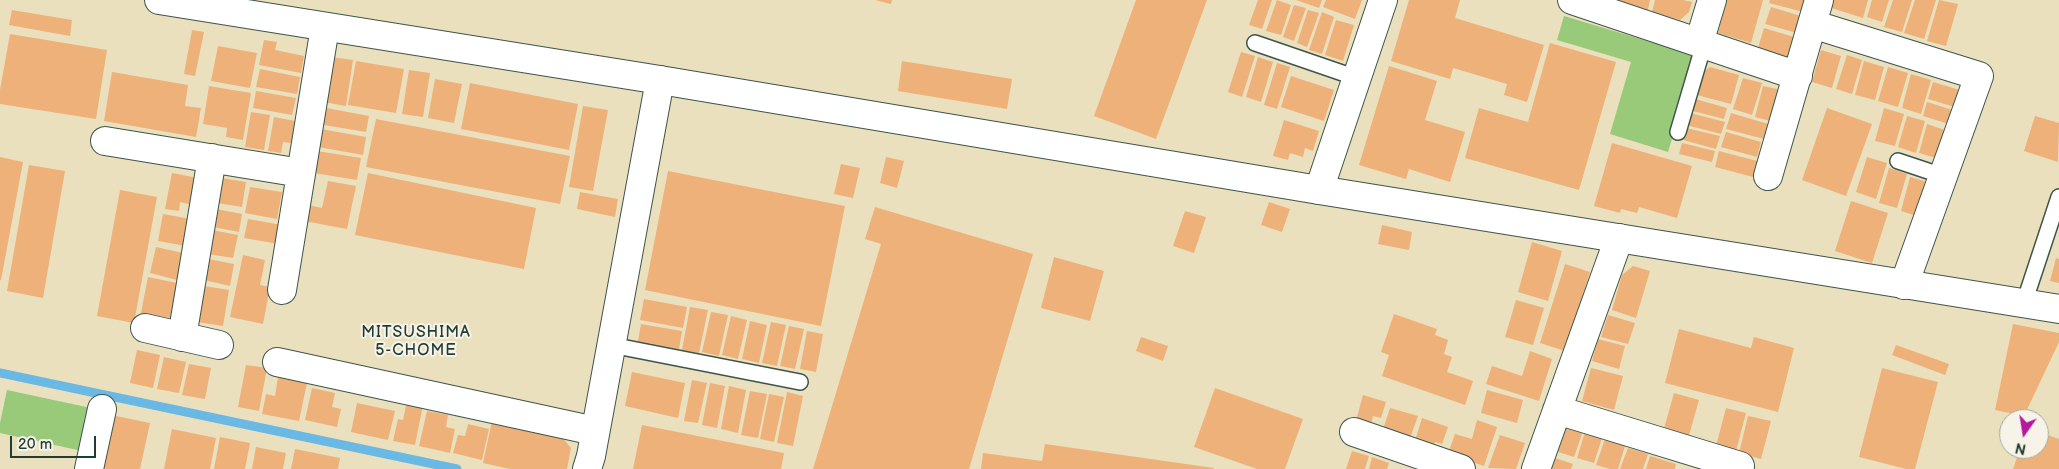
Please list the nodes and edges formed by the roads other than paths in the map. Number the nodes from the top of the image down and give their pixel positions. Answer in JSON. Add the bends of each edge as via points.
{"nodes":[{"id":1,"x":159,"y":0,"type":"edge"},
{"id":2,"x":1383,"y":0,"type":"edge"},
{"id":3,"x":1572,"y":0,"type":"edge"},
{"id":4,"x":1712,"y":0,"type":"edge"},
{"id":5,"x":1601,"y":5,"type":"edge"},
{"id":6,"x":1816,"y":12,"type":"edge"},
{"id":7,"x":324,"y":26,"type":"junction"},
{"id":8,"x":1702,"y":43,"type":"junction"},
{"id":9,"x":1254,"y":44,"type":"dead end"},
{"id":10,"x":1798,"y":76,"type":"junction"},
{"id":11,"x":1357,"y":78,"type":"junction"},
{"id":12,"x":660,"y":80,"type":"junction"},
{"id":13,"x":1678,"y":132,"type":"dead end"},
{"id":14,"x":105,"y":141,"type":"dead end"},
{"id":15,"x":212,"y":158,"type":"junction"},
{"id":16,"x":1898,"y":161,"type":"dead end"},
{"id":17,"x":301,"y":173,"type":"junction"},
{"id":18,"x":1768,"y":176,"type":"dead end"},
{"id":19,"x":1943,"y":176,"type":"junction"},
{"id":20,"x":1319,"y":190,"type":"junction"},
{"id":21,"x":2059,"y":197,"type":"edge"},
{"id":22,"x":1619,"y":238,"type":"junction"},
{"id":23,"x":1904,"y":285,"type":"junction"},
{"id":24,"x":282,"y":290,"type":"dead end"},
{"id":25,"x":2024,"y":302,"type":"junction"},
{"id":26,"x":2059,"y":309,"type":"edge"},
{"id":27,"x":145,"y":328,"type":"dead end"},
{"id":28,"x":182,"y":337,"type":"junction"},
{"id":29,"x":219,"y":345,"type":"dead end"},
{"id":30,"x":611,"y":345,"type":"junction"},
{"id":31,"x":277,"y":362,"type":"dead end"},
{"id":32,"x":800,"y":382,"type":"dead end"},
{"id":33,"x":102,"y":409,"type":"dead end"},
{"id":34,"x":1557,"y":410,"type":"junction"},
{"id":35,"x":595,"y":431,"type":"junction"},
{"id":36,"x":1354,"y":432,"type":"dead end"},
{"id":37,"x":1740,"y":466,"type":"dead end"},
{"id":38,"x":89,"y":469,"type":"edge"},
{"id":39,"x":587,"y":469,"type":"edge"},
{"id":40,"x":1461,"y":469,"type":"edge"},
{"id":41,"x":1536,"y":469,"type":"edge"}],
"edges":[{"from":1,"to":7,"type":"street"},
{"from":2,"to":11,"type":"street"},
{"from":3,"to":5,"type":"street"},
{"from":4,"to":8,"type":"street"},
{"from":5,"to":8,"type":"street"},
{"from":6,"to":10,"type":"street"},
{"from":6,"to":19,"type":"street","via":[[1979,76]]},
{"from":7,"to":12,"type":"street"},
{"from":7,"to":17,"type":"street"},
{"from":8,"to":10,"type":"street"},
{"from":8,"to":13,"type":"lane"},
{"from":9,"to":11,"type":"lane"},
{"from":10,"to":18,"type":"street"},
{"from":11,"to":20,"type":"street"},
{"from":12,"to":20,"type":"street"},
{"from":12,"to":30,"type":"street"},
{"from":14,"to":15,"type":"street"},
{"from":15,"to":17,"type":"street"},
{"from":15,"to":28,"type":"street"},
{"from":16,"to":19,"type":"lane"},
{"from":17,"to":24,"type":"street"},
{"from":19,"to":23,"type":"street"},
{"from":20,"to":22,"type":"street"},
{"from":21,"to":25,"type":"lane"},
{"from":22,"to":23,"type":"street"},
{"from":22,"to":34,"type":"street"},
{"from":23,"to":25,"type":"street"},
{"from":25,"to":26,"type":"street"},
{"from":27,"to":28,"type":"street"},
{"from":28,"to":29,"type":"street"},
{"from":30,"to":32,"type":"lane"},
{"from":30,"to":35,"type":"street"},
{"from":31,"to":35,"type":"street"},
{"from":33,"to":38,"type":"street"},
{"from":34,"to":37,"type":"street"},
{"from":34,"to":41,"type":"street"},
{"from":35,"to":39,"type":"street"},
{"from":36,"to":40,"type":"street"}]}
